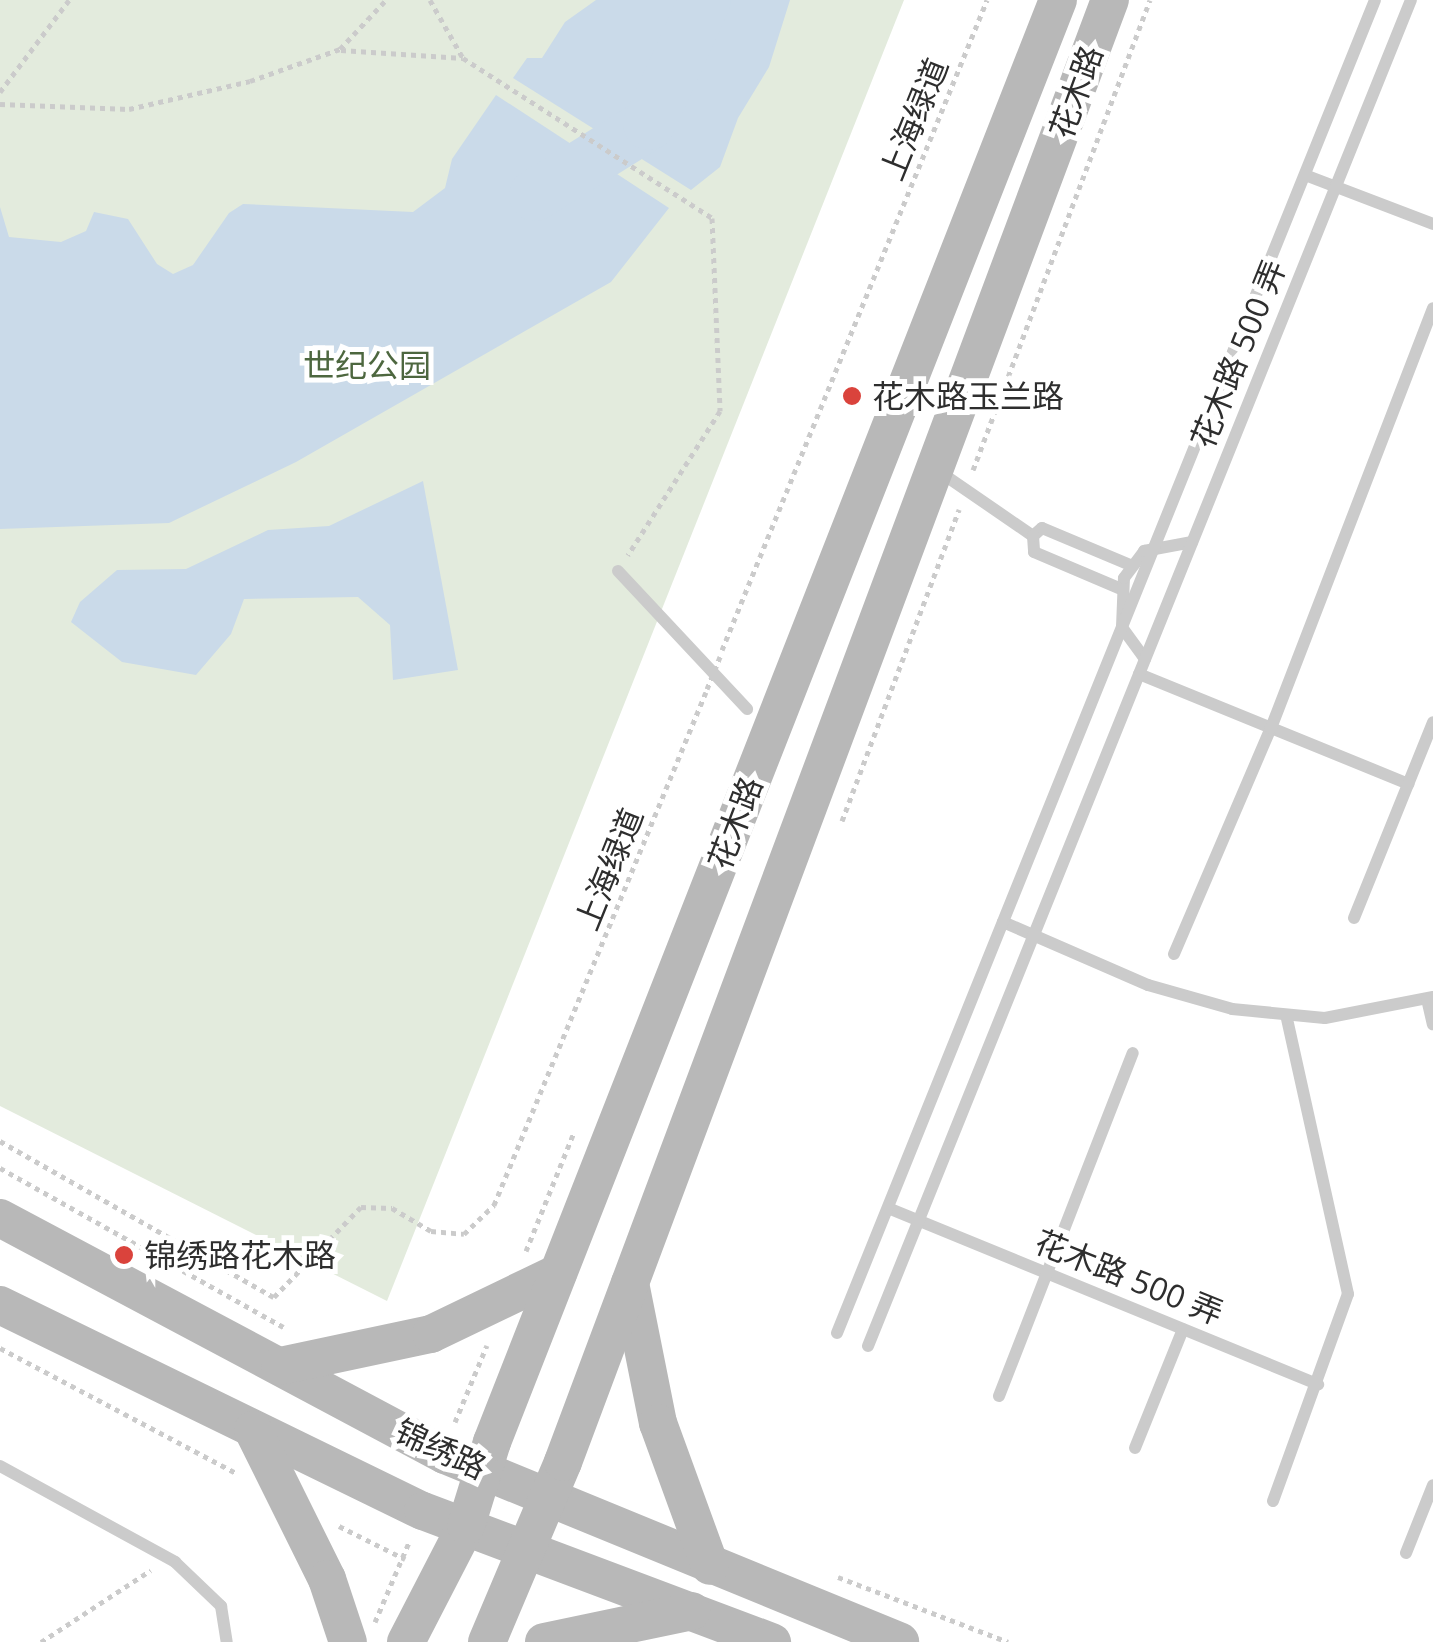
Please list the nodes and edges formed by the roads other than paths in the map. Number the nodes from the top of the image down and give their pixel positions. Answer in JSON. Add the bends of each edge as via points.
{"nodes":[{"id":1,"x":1058,"y":0,"type":"edge"},
{"id":2,"x":1110,"y":0,"type":"edge"},
{"id":3,"x":1375,"y":0,"type":"edge"},
{"id":4,"x":1411,"y":0,"type":"edge"},
{"id":5,"x":1305,"y":175,"type":"junction"},
{"id":6,"x":1336,"y":187,"type":"junction"},
{"id":7,"x":1433,"y":224,"type":"edge"},
{"id":8,"x":1433,"y":308,"type":"edge"},
{"id":9,"x":935,"y":468,"type":"junction"},
{"id":10,"x":1033,"y":536,"type":"junction"},
{"id":11,"x":1192,"y":542,"type":"junction"},
{"id":12,"x":1155,"y":546,"type":"junction"},
{"id":13,"x":1130,"y":565,"type":"junction"},
{"id":14,"x":618,"y":570,"type":"road end"},
{"id":15,"x":1121,"y":589,"type":"junction"},
{"id":16,"x":1122,"y":627,"type":"junction"},
{"id":17,"x":1145,"y":659,"type":"junction"},
{"id":18,"x":1139,"y":674,"type":"junction"},
{"id":19,"x":747,"y":709,"type":"dead end"},
{"id":20,"x":1433,"y":722,"type":"edge"},
{"id":21,"x":1271,"y":728,"type":"junction"},
{"id":22,"x":1408,"y":784,"type":"junction"},
{"id":23,"x":1354,"y":918,"type":"dead end"},
{"id":24,"x":1003,"y":922,"type":"junction"},
{"id":25,"x":1034,"y":935,"type":"junction"},
{"id":26,"x":1174,"y":954,"type":"dead end"},
{"id":27,"x":1430,"y":998,"type":"edge"},
{"id":28,"x":1287,"y":1018,"type":"junction"},
{"id":29,"x":1433,"y":1024,"type":"edge"},
{"id":30,"x":1132,"y":1054,"type":"dead end"},
{"id":31,"x":888,"y":1208,"type":"junction"},
{"id":32,"x":0,"y":1218,"type":"edge"},
{"id":33,"x":919,"y":1221,"type":"junction"},
{"id":34,"x":1044,"y":1272,"type":"junction"},
{"id":35,"x":558,"y":1273,"type":"junction"},
{"id":36,"x":630,"y":1283,"type":"junction"},
{"id":37,"x":0,"y":1306,"type":"edge"},
{"id":38,"x":1183,"y":1329,"type":"junction"},
{"id":39,"x":837,"y":1333,"type":"dead end"},
{"id":40,"x":868,"y":1346,"type":"dead end"},
{"id":41,"x":280,"y":1366,"type":"junction"},
{"id":42,"x":1318,"y":1384,"type":"junction"},
{"id":43,"x":1000,"y":1396,"type":"dead end"},
{"id":44,"x":252,"y":1430,"type":"junction"},
{"id":45,"x":1135,"y":1448,"type":"dead end"},
{"id":46,"x":0,"y":1466,"type":"edge"},
{"id":47,"x":482,"y":1470,"type":"junction"},
{"id":48,"x":1433,"y":1486,"type":"edge"},
{"id":49,"x":547,"y":1496,"type":"junction"},
{"id":50,"x":1273,"y":1501,"type":"dead end"},
{"id":51,"x":466,"y":1526,"type":"junction"},
{"id":52,"x":526,"y":1548,"type":"junction"},
{"id":53,"x":1406,"y":1553,"type":"dead end"},
{"id":54,"x":710,"y":1566,"type":"junction"},
{"id":55,"x":692,"y":1611,"type":"junction"},
{"id":56,"x":227,"y":1642,"type":"edge"},
{"id":57,"x":348,"y":1642,"type":"edge"},
{"id":58,"x":406,"y":1642,"type":"edge"},
{"id":59,"x":487,"y":1642,"type":"edge"},
{"id":60,"x":544,"y":1642,"type":"edge"},
{"id":61,"x":772,"y":1642,"type":"edge"},
{"id":62,"x":900,"y":1642,"type":"edge"}],
"edges":[{"from":1,"to":35,"type":"main road","name":"花木路"},
{"from":2,"to":9,"type":"main road","name":"花木路"},
{"from":3,"to":5,"type":"lane"},
{"from":4,"to":6,"type":"lane","name":"花木路 500 弄"},
{"from":5,"to":6,"type":"lane"},
{"from":5,"to":12,"type":"lane"},
{"from":6,"to":7,"type":"lane"},
{"from":6,"to":11,"type":"lane","name":"花木路 500 弄"},
{"from":8,"to":21,"type":"lane"},
{"from":9,"to":10,"type":"lane"},
{"from":9,"to":36,"type":"main road","name":"花木路"},
{"from":10,"to":13,"type":"lane","via":[[1042,528]]},
{"from":10,"to":15,"type":"lane","via":[[1034,552]]},
{"from":11,"to":12,"type":"lane"},
{"from":11,"to":17,"type":"lane","name":"花木路 500 弄"},
{"from":12,"to":13,"type":"lane"},
{"from":12,"to":16,"type":"lane"},
{"from":13,"to":15,"type":"lane"},
{"from":14,"to":19,"type":"lane"},
{"from":15,"to":16,"type":"lane"},
{"from":16,"to":17,"type":"lane"},
{"from":16,"to":24,"type":"lane"},
{"from":17,"to":18,"type":"lane","name":"花木路 500 弄"},
{"from":18,"to":21,"type":"lane"},
{"from":18,"to":25,"type":"lane","name":"花木路 500 弄"},
{"from":20,"to":22,"type":"lane"},
{"from":21,"to":22,"type":"lane"},
{"from":21,"to":26,"type":"lane"},
{"from":22,"to":23,"type":"lane"},
{"from":24,"to":25,"type":"lane"},
{"from":24,"to":31,"type":"lane"},
{"from":25,"to":28,"type":"lane","via":[[1148,985]]},
{"from":25,"to":33,"type":"lane","name":"花木路 500 弄"},
{"from":27,"to":28,"type":"lane","via":[[1362,1014]]},
{"from":27,"to":29,"type":"lane"},
{"from":28,"to":42,"type":"lane","via":[[1348,1271],[1344,1318]]},
{"from":30,"to":34,"type":"lane"},
{"from":31,"to":33,"type":"lane"},
{"from":31,"to":39,"type":"lane"},
{"from":32,"to":41,"type":"main road","name":"锦绣路"},
{"from":33,"to":34,"type":"lane","name":"花木路 500 弄"},
{"from":33,"to":40,"type":"lane","name":"花木路 500 弄"},
{"from":34,"to":38,"type":"lane","name":"花木路 500 弄"},
{"from":34,"to":43,"type":"lane"},
{"from":35,"to":41,"type":"main road","via":[[431,1334]]},
{"from":35,"to":47,"type":"main road","name":"花木路"},
{"from":36,"to":49,"type":"main road","name":"花木路"},
{"from":36,"to":54,"type":"main road","via":[[658,1423]]},
{"from":37,"to":44,"type":"main road","name":"锦绣路"},
{"from":38,"to":42,"type":"lane","name":"花木路 500 弄"},
{"from":38,"to":45,"type":"lane"},
{"from":41,"to":47,"type":"main road","name":"锦绣路"},
{"from":42,"to":50,"type":"lane"},
{"from":44,"to":51,"type":"main road","name":"锦绣路"},
{"from":44,"to":57,"type":"main road","via":[[327,1578]]},
{"from":46,"to":56,"type":"lane","via":[[168,1559],[220,1606]]},
{"from":47,"to":49,"type":"main road","name":"锦绣路"},
{"from":47,"to":51,"type":"main road","name":"花木路"},
{"from":48,"to":53,"type":"lane"},
{"from":49,"to":52,"type":"main road","name":"花木路"},
{"from":49,"to":54,"type":"main road","name":"锦绣路"},
{"from":51,"to":52,"type":"main road","name":"锦绣路"},
{"from":51,"to":58,"type":"main road","name":"花木路"},
{"from":52,"to":55,"type":"main road","name":"锦绣路"},
{"from":52,"to":59,"type":"main road","name":"花木路"},
{"from":54,"to":62,"type":"main road","name":"锦绣路"},
{"from":55,"to":60,"type":"main road"},
{"from":55,"to":61,"type":"main road","name":"锦绣路"}]}
